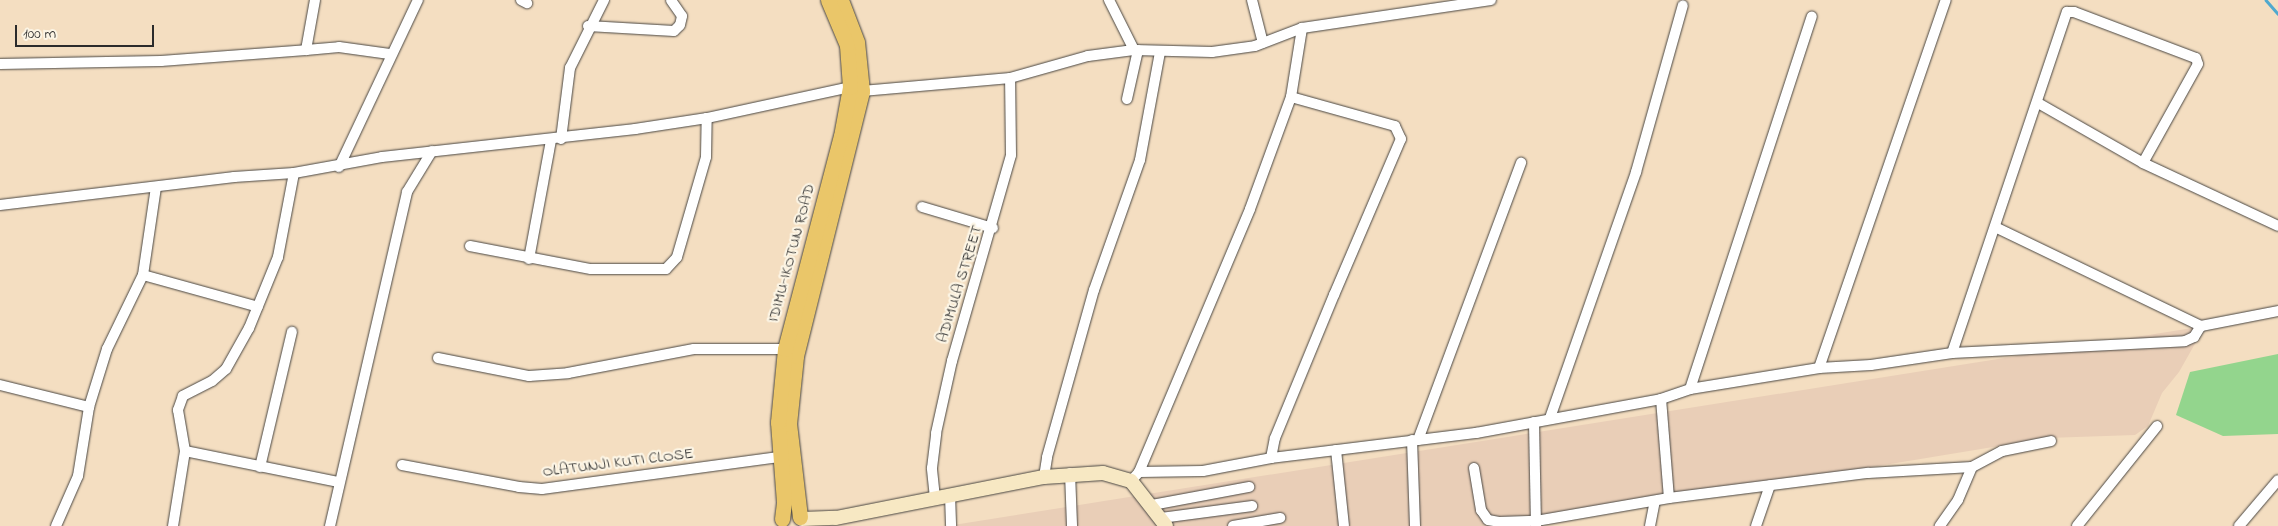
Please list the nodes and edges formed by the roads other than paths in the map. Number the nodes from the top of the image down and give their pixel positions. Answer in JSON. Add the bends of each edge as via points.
{"nodes":[{"id":1,"x":315,"y":0,"type":"edge"},
{"id":2,"x":418,"y":0,"type":"edge"},
{"id":3,"x":604,"y":0,"type":"edge"},
{"id":4,"x":671,"y":0,"type":"edge"},
{"id":5,"x":828,"y":0,"type":"edge"},
{"id":6,"x":841,"y":0,"type":"edge"},
{"id":7,"x":1109,"y":0,"type":"edge"},
{"id":8,"x":1252,"y":0,"type":"edge"},
{"id":9,"x":1491,"y":0,"type":"edge"},
{"id":10,"x":1946,"y":0,"type":"edge"},
{"id":11,"x":1683,"y":5,"type":"dead end"},
{"id":12,"x":1812,"y":16,"type":"dead end"},
{"id":13,"x":588,"y":26,"type":"junction"},
{"id":14,"x":1302,"y":28,"type":"junction"},
{"id":15,"x":1263,"y":42,"type":"junction"},
{"id":16,"x":306,"y":50,"type":"junction"},
{"id":17,"x":1136,"y":50,"type":"junction"},
{"id":18,"x":1160,"y":52,"type":"junction"},
{"id":19,"x":390,"y":54,"type":"junction"},
{"id":20,"x":0,"y":64,"type":"edge"},
{"id":21,"x":1010,"y":78,"type":"junction"},
{"id":22,"x":856,"y":89,"type":"junction"},
{"id":23,"x":1291,"y":97,"type":"junction"},
{"id":24,"x":1127,"y":99,"type":"dead end"},
{"id":25,"x":2038,"y":103,"type":"junction"},
{"id":26,"x":706,"y":118,"type":"junction"},
{"id":27,"x":556,"y":140,"type":"junction"},
{"id":28,"x":432,"y":151,"type":"junction"},
{"id":29,"x":2143,"y":163,"type":"junction"},
{"id":30,"x":1521,"y":164,"type":"dead end"},
{"id":31,"x":339,"y":167,"type":"junction"},
{"id":32,"x":294,"y":173,"type":"junction"},
{"id":33,"x":156,"y":187,"type":"junction"},
{"id":34,"x":0,"y":205,"type":"edge"},
{"id":35,"x":922,"y":207,"type":"dead end"},
{"id":36,"x":2278,"y":226,"type":"edge"},
{"id":37,"x":1995,"y":227,"type":"junction"},
{"id":38,"x":993,"y":228,"type":"junction"},
{"id":39,"x":470,"y":246,"type":"dead end"},
{"id":40,"x":528,"y":259,"type":"junction"},
{"id":41,"x":143,"y":275,"type":"junction"},
{"id":42,"x":258,"y":307,"type":"junction"},
{"id":43,"x":2278,"y":311,"type":"edge"},
{"id":44,"x":2201,"y":326,"type":"junction"},
{"id":45,"x":292,"y":332,"type":"dead end"},
{"id":46,"x":785,"y":349,"type":"junction"},
{"id":47,"x":1952,"y":353,"type":"junction"},
{"id":48,"x":438,"y":358,"type":"dead end"},
{"id":49,"x":1819,"y":368,"type":"junction"},
{"id":50,"x":0,"y":385,"type":"edge"},
{"id":51,"x":1690,"y":389,"type":"junction"},
{"id":52,"x":1662,"y":399,"type":"junction"},
{"id":53,"x":89,"y":407,"type":"junction"},
{"id":54,"x":1550,"y":418,"type":"junction"},
{"id":55,"x":1534,"y":422,"type":"junction"},
{"id":56,"x":2157,"y":426,"type":"dead end"},
{"id":57,"x":1415,"y":440,"type":"junction"},
{"id":58,"x":2051,"y":441,"type":"dead end"},
{"id":59,"x":1336,"y":450,"type":"junction"},
{"id":60,"x":185,"y":451,"type":"junction"},
{"id":61,"x":779,"y":457,"type":"junction"},
{"id":62,"x":1271,"y":458,"type":"junction"},
{"id":63,"x":402,"y":465,"type":"dead end"},
{"id":64,"x":260,"y":467,"type":"junction"},
{"id":65,"x":1972,"y":467,"type":"junction"},
{"id":66,"x":1474,"y":468,"type":"dead end"},
{"id":67,"x":1070,"y":473,"type":"junction"},
{"id":68,"x":1044,"y":477,"type":"junction"},
{"id":69,"x":1135,"y":477,"type":"junction"},
{"id":70,"x":2278,"y":480,"type":"edge"},
{"id":71,"x":340,"y":482,"type":"junction"},
{"id":72,"x":1770,"y":485,"type":"junction"},
{"id":73,"x":1249,"y":487,"type":"dead end"},
{"id":74,"x":950,"y":495,"type":"junction"},
{"id":75,"x":935,"y":498,"type":"junction"},
{"id":76,"x":1668,"y":498,"type":"junction"},
{"id":77,"x":1655,"y":501,"type":"junction"},
{"id":78,"x":1152,"y":505,"type":"junction"},
{"id":79,"x":1252,"y":506,"type":"dead end"},
{"id":80,"x":836,"y":518,"type":"junction"},
{"id":81,"x":1280,"y":518,"type":"dead end"},
{"id":82,"x":802,"y":521,"type":"edge"},
{"id":83,"x":780,"y":522,"type":"edge"},
{"id":84,"x":1164,"y":522,"type":"edge"},
{"id":85,"x":1536,"y":523,"type":"edge"},
{"id":86,"x":56,"y":526,"type":"edge"},
{"id":87,"x":173,"y":526,"type":"edge"},
{"id":88,"x":330,"y":526,"type":"edge"},
{"id":89,"x":821,"y":526,"type":"edge"},
{"id":90,"x":951,"y":526,"type":"edge"},
{"id":91,"x":1072,"y":526,"type":"edge"},
{"id":92,"x":1233,"y":526,"type":"edge"},
{"id":93,"x":1344,"y":526,"type":"edge"},
{"id":94,"x":1416,"y":526,"type":"edge"},
{"id":95,"x":1650,"y":526,"type":"edge"},
{"id":96,"x":1756,"y":526,"type":"edge"},
{"id":97,"x":1940,"y":526,"type":"edge"},
{"id":98,"x":2077,"y":526,"type":"edge"},
{"id":99,"x":2239,"y":526,"type":"edge"}],
"edges":[{"from":1,"to":16,"type":"street"},
{"from":2,"to":19,"type":"street"},
{"from":3,"to":13,"type":"street"},
{"from":4,"to":13,"type":"street","via":[[682,16],[680,26],[674,31]]},
{"from":5,"to":22,"type":"main road","name":"IDIMU-IKOTUN ROAD","via":[[846,45]]},
{"from":6,"to":22,"type":"main road","name":"IDIMU-IKOTUN ROAD","via":[[857,42]]},
{"from":7,"to":17,"type":"street"},
{"from":8,"to":15,"type":"street"},
{"from":9,"to":14,"type":"street"},
{"from":10,"to":49,"type":"street"},
{"from":11,"to":54,"type":"street","via":[[1636,172]]},
{"from":12,"to":51,"type":"street"},
{"from":13,"to":27,"type":"street","via":[[570,68]]},
{"from":14,"to":15,"type":"street"},
{"from":14,"to":23,"type":"street"},
{"from":15,"to":18,"type":"street","via":[[1212,52]]},
{"from":16,"to":19,"type":"street","via":[[339,48]]},
{"from":16,"to":20,"type":"street","via":[[161,61]]},
{"from":17,"to":18,"type":"street"},
{"from":17,"to":21,"type":"street","via":[[1088,56]]},
{"from":17,"to":24,"type":"street"},
{"from":18,"to":68,"type":"street","via":[[1140,160],[1094,290]]},
{"from":19,"to":31,"type":"street"},
{"from":21,"to":22,"type":"street"},
{"from":21,"to":38,"type":"street","name":"ADIMULA STREET","via":[[1011,155]]},
{"from":22,"to":26,"type":"street"},
{"from":22,"to":46,"type":"main road","name":"IDIMU-IKOTUN ROAD"},
{"from":22,"to":82,"type":"main road","name":"IDIMU-IKOTUN ROAD","via":[[796,356],[789,424]]},
{"from":23,"to":62,"type":"street","via":[[1395,126],[1401,139],[1326,312]]},
{"from":23,"to":69,"type":"street","via":[[1250,209]]},
{"from":25,"to":29,"type":"street"},
{"from":25,"to":29,"type":"street","via":[[2067,12],[2196,58],[2198,64]]},
{"from":25,"to":37,"type":"street"},
{"from":26,"to":27,"type":"street"},
{"from":26,"to":40,"type":"street","via":[[706,157],[672,264],[666,269],[591,269]]},
{"from":27,"to":28,"type":"street"},
{"from":27,"to":40,"type":"street"},
{"from":28,"to":31,"type":"street"},
{"from":28,"to":71,"type":"street","via":[[407,192]]},
{"from":29,"to":36,"type":"street"},
{"from":30,"to":57,"type":"street"},
{"from":31,"to":32,"type":"street"},
{"from":32,"to":33,"type":"street"},
{"from":32,"to":42,"type":"street","via":[[282,243]]},
{"from":33,"to":34,"type":"street"},
{"from":33,"to":41,"type":"street"},
{"from":35,"to":38,"type":"street"},
{"from":37,"to":44,"type":"street"},
{"from":37,"to":47,"type":"street"},
{"from":38,"to":75,"type":"street","name":"ADIMULA STREET","via":[[952,362],[936,433],[932,468]]},
{"from":39,"to":40,"type":"street"},
{"from":41,"to":42,"type":"street"},
{"from":41,"to":53,"type":"street","via":[[115,328]]},
{"from":42,"to":60,"type":"street","via":[[226,369],[212,381],[182,396],[179,402]]},
{"from":43,"to":44,"type":"street"},
{"from":44,"to":47,"type":"street","via":[[2194,337],[2185,341]]},
{"from":45,"to":64,"type":"street"},
{"from":46,"to":48,"type":"street","via":[[694,349],[568,373],[529,376]]},
{"from":46,"to":61,"type":"main road","name":"IDIMU-IKOTUN ROAD"},
{"from":47,"to":49,"type":"street","via":[[1870,365]]},
{"from":49,"to":51,"type":"street"},
{"from":50,"to":53,"type":"street"},
{"from":51,"to":52,"type":"street"},
{"from":52,"to":54,"type":"street"},
{"from":52,"to":76,"type":"street"},
{"from":53,"to":86,"type":"street","via":[[78,476]]},
{"from":54,"to":55,"type":"street"},
{"from":55,"to":57,"type":"street"},
{"from":55,"to":85,"type":"street"},
{"from":56,"to":98,"type":"street"},
{"from":57,"to":59,"type":"street"},
{"from":57,"to":94,"type":"street"},
{"from":58,"to":65,"type":"street","via":[[2002,451]]},
{"from":59,"to":62,"type":"street"},
{"from":59,"to":93,"type":"street"},
{"from":60,"to":64,"type":"street"},
{"from":60,"to":87,"type":"street"},
{"from":61,"to":63,"type":"street","name":"OLATUNJI KUTI CLOSE","via":[[542,488],[519,488]]},
{"from":61,"to":83,"type":"main road","name":"IDIMU-IKOTUN ROAD","via":[[784,502]]},
{"from":62,"to":69,"type":"street","via":[[1203,471]]},
{"from":64,"to":71,"type":"street"},
{"from":65,"to":72,"type":"street","via":[[1868,473]]},
{"from":65,"to":97,"type":"street","via":[[1958,500]]},
{"from":66,"to":85,"type":"street","via":[[1481,510],[1488,520]]},
{"from":67,"to":68,"type":"street"},
{"from":67,"to":69,"type":"street"},
{"from":67,"to":91,"type":"street"},
{"from":68,"to":74,"type":"street"},
{"from":69,"to":78,"type":"street"},
{"from":70,"to":99,"type":"street"},
{"from":71,"to":88,"type":"street"},
{"from":72,"to":76,"type":"street"},
{"from":72,"to":96,"type":"street"},
{"from":73,"to":78,"type":"street"},
{"from":74,"to":75,"type":"street"},
{"from":74,"to":90,"type":"street"},
{"from":75,"to":80,"type":"street"},
{"from":76,"to":77,"type":"street"},
{"from":77,"to":85,"type":"street"},
{"from":77,"to":95,"type":"street"},
{"from":78,"to":84,"type":"street"},
{"from":79,"to":84,"type":"street"},
{"from":80,"to":82,"type":"street"},
{"from":80,"to":89,"type":"street"},
{"from":81,"to":92,"type":"street"},
{"from":82,"to":83,"type":"main road","via":[[792,514]]}]}
